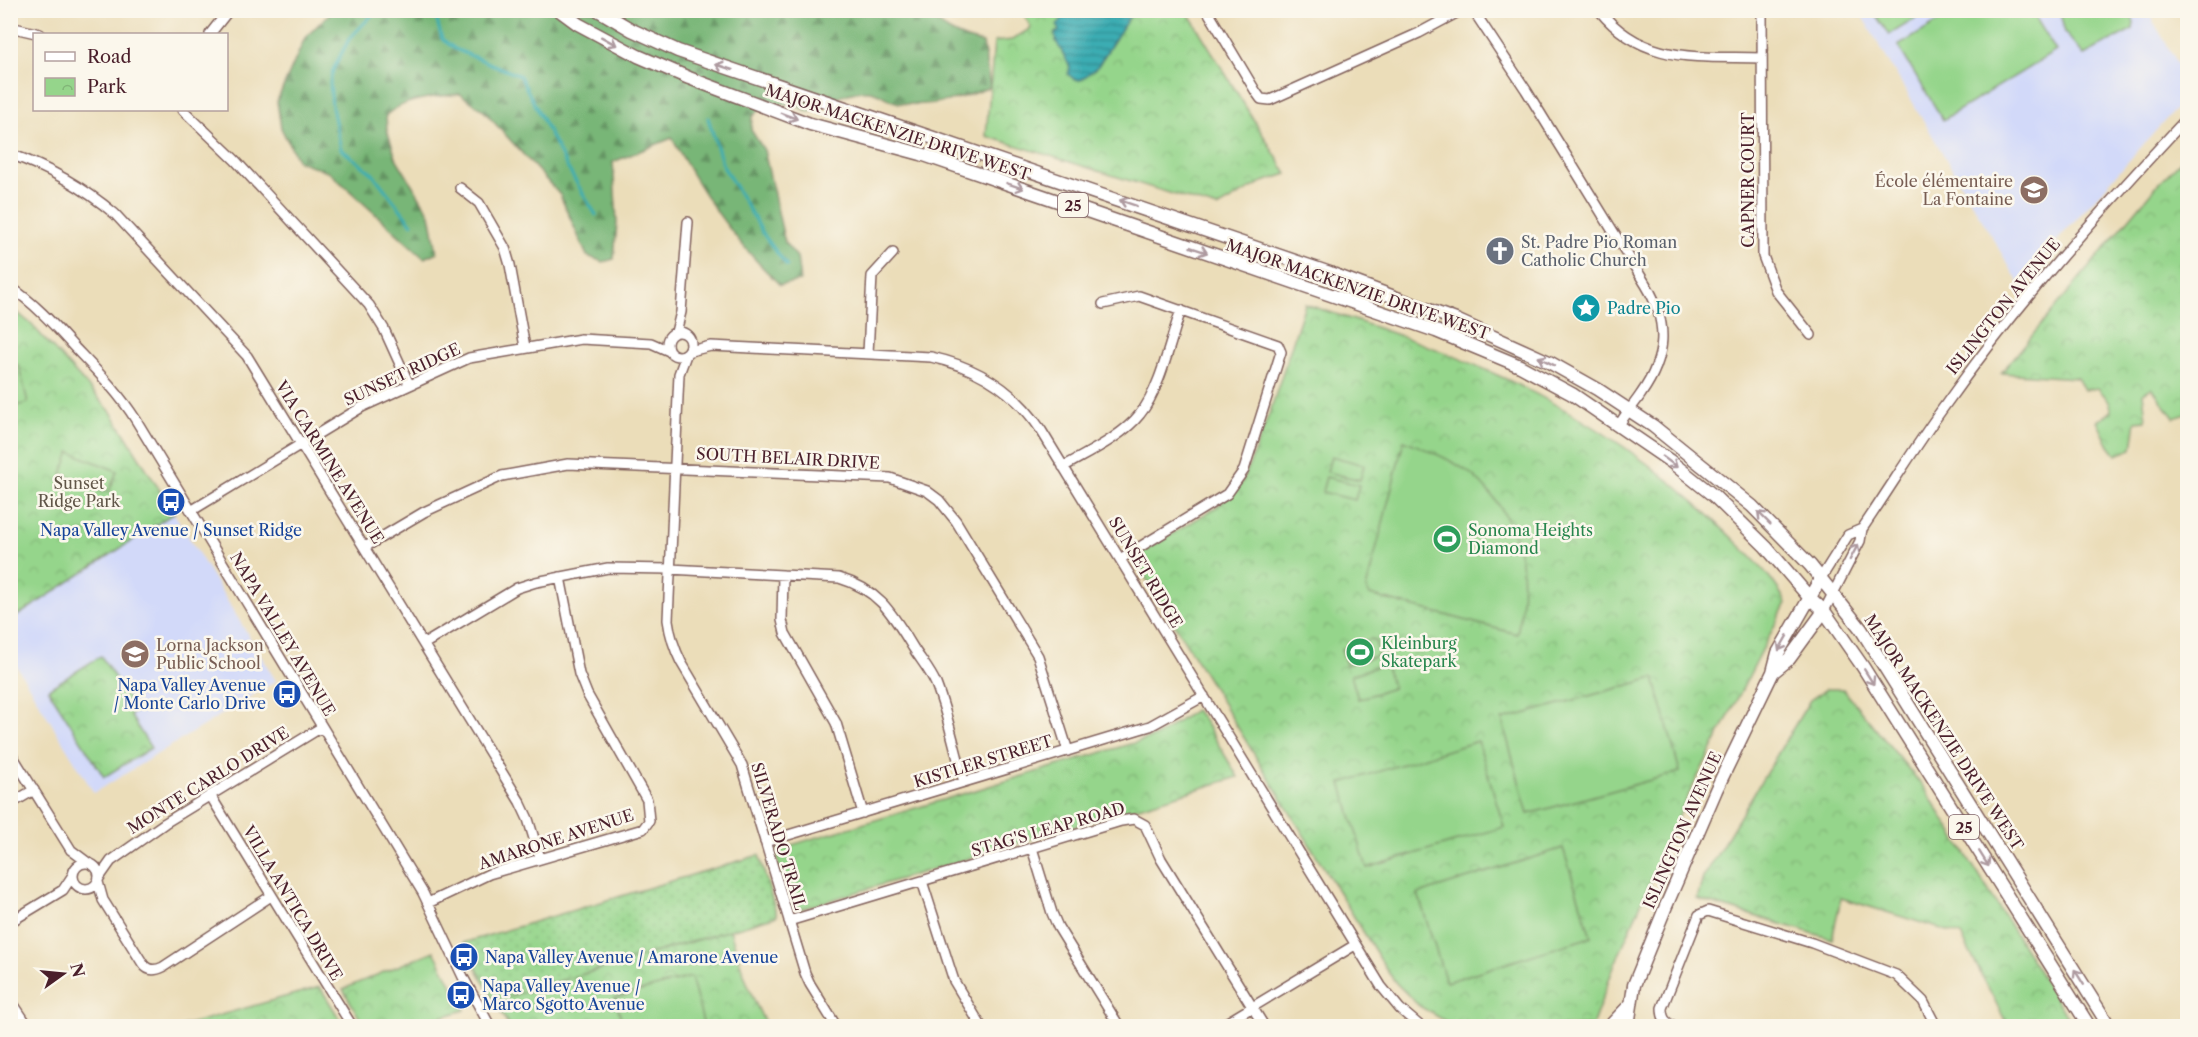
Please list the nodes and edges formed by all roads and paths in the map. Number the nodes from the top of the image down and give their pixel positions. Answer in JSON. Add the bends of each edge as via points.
{"nodes":[{"id":1,"x":229,"y":10,"type":"edge"},
{"id":2,"x":559,"y":10,"type":"edge"},
{"id":3,"x":598,"y":10,"type":"edge"},
{"id":4,"x":1207,"y":10,"type":"edge"},
{"id":5,"x":1462,"y":10,"type":"edge"},
{"id":6,"x":1473,"y":10,"type":"edge"},
{"id":7,"x":1599,"y":10,"type":"edge"},
{"id":8,"x":1762,"y":10,"type":"edge"},
{"id":9,"x":10,"y":27,"type":"edge"},
{"id":10,"x":36,"y":33,"type":"edge"},
{"id":11,"x":211,"y":33,"type":"edge"},
{"id":12,"x":1762,"y":58,"type":"junction"},
{"id":13,"x":184,"y":111,"type":"edge"},
{"id":14,"x":2187,"y":117,"type":"edge"},
{"id":15,"x":10,"y":154,"type":"edge"},
{"id":16,"x":460,"y":188,"type":"dead end"},
{"id":17,"x":688,"y":222,"type":"dead end"},
{"id":18,"x":893,"y":253,"type":"dead end"},
{"id":19,"x":10,"y":287,"type":"edge"},
{"id":20,"x":1103,"y":304,"type":"dead end"},
{"id":21,"x":1181,"y":310,"type":"junction"},
{"id":22,"x":681,"y":335,"type":"junction"},
{"id":23,"x":1811,"y":335,"type":"dead end"},
{"id":24,"x":651,"y":343,"type":"junction"},
{"id":25,"x":711,"y":346,"type":"junction"},
{"id":26,"x":525,"y":347,"type":"junction"},
{"id":27,"x":670,"y":352,"type":"junction"},
{"id":28,"x":688,"y":353,"type":"junction"},
{"id":29,"x":868,"y":353,"type":"junction"},
{"id":30,"x":679,"y":374,"type":"junction"},
{"id":31,"x":409,"y":384,"type":"junction"},
{"id":32,"x":1629,"y":410,"type":"junction"},
{"id":33,"x":1619,"y":425,"type":"junction"},
{"id":34,"x":301,"y":444,"type":"junction"},
{"id":35,"x":675,"y":467,"type":"junction"},
{"id":36,"x":1063,"y":467,"type":"junction"},
{"id":37,"x":190,"y":511,"type":"junction"},
{"id":38,"x":1862,"y":530,"type":"junction"},
{"id":39,"x":365,"y":547,"type":"junction"},
{"id":40,"x":1120,"y":559,"type":"junction"},
{"id":41,"x":670,"y":569,"type":"junction"},
{"id":42,"x":783,"y":575,"type":"junction"},
{"id":43,"x":560,"y":577,"type":"junction"},
{"id":44,"x":1821,"y":578,"type":"junction"},
{"id":45,"x":1832,"y":592,"type":"junction"},
{"id":46,"x":1809,"y":597,"type":"junction"},
{"id":47,"x":1824,"y":611,"type":"junction"},
{"id":48,"x":424,"y":644,"type":"junction"},
{"id":49,"x":1773,"y":672,"type":"junction"},
{"id":50,"x":1204,"y":696,"type":"junction"},
{"id":51,"x":322,"y":727,"type":"junction"},
{"id":52,"x":1068,"y":751,"type":"junction"},
{"id":53,"x":10,"y":752,"type":"edge"},
{"id":54,"x":964,"y":782,"type":"junction"},
{"id":55,"x":34,"y":790,"type":"junction"},
{"id":56,"x":210,"y":795,"type":"junction"},
{"id":57,"x":10,"y":804,"type":"edge"},
{"id":58,"x":863,"y":813,"type":"junction"},
{"id":59,"x":765,"y":842,"type":"junction"},
{"id":60,"x":1032,"y":848,"type":"junction"},
{"id":61,"x":71,"y":850,"type":"junction"},
{"id":62,"x":540,"y":858,"type":"junction"},
{"id":63,"x":111,"y":861,"type":"junction"},
{"id":64,"x":89,"y":863,"type":"junction"},
{"id":65,"x":73,"y":874,"type":"junction"},
{"id":66,"x":98,"y":880,"type":"junction"},
{"id":67,"x":922,"y":881,"type":"junction"},
{"id":68,"x":83,"y":888,"type":"junction"},
{"id":69,"x":63,"y":890,"type":"junction"},
{"id":70,"x":271,"y":896,"type":"junction"},
{"id":71,"x":103,"y":900,"type":"junction"},
{"id":72,"x":428,"y":903,"type":"junction"},
{"id":73,"x":789,"y":921,"type":"junction"},
{"id":74,"x":10,"y":922,"type":"edge"},
{"id":75,"x":1355,"y":945,"type":"junction"},
{"id":76,"x":10,"y":999,"type":"edge"},
{"id":77,"x":1630,"y":1005,"type":"junction"},
{"id":78,"x":1252,"y":1007,"type":"junction"},
{"id":79,"x":28,"y":1026,"type":"edge"},
{"id":80,"x":352,"y":1026,"type":"edge"},
{"id":81,"x":490,"y":1026,"type":"edge"},
{"id":82,"x":836,"y":1026,"type":"edge"},
{"id":83,"x":981,"y":1026,"type":"edge"},
{"id":84,"x":1119,"y":1026,"type":"edge"},
{"id":85,"x":1221,"y":1026,"type":"edge"},
{"id":86,"x":1264,"y":1026,"type":"edge"},
{"id":87,"x":1420,"y":1026,"type":"edge"},
{"id":88,"x":1610,"y":1026,"type":"edge"},
{"id":89,"x":1628,"y":1026,"type":"edge"},
{"id":90,"x":1675,"y":1026,"type":"edge"},
{"id":91,"x":1936,"y":1026,"type":"edge"},
{"id":92,"x":2089,"y":1026,"type":"edge"},
{"id":93,"x":2109,"y":1026,"type":"edge"}],
"edges":[{"from":1,"to":11,"type":"street"},
{"from":2,"to":33,"type":"main road","name":"MAJOR MACKENZIE DRIVE WEST","number":"25","one_way":true,"via":[[638,57],[810,124],[921,154],[1457,339],[1550,382]]},
{"from":32,"to":3,"type":"main road","name":"MAJOR MACKENZIE DRIVE WEST","number":"25","one_way":true,"via":[[1549,362],[1456,320],[1330,273],[678,51]]},
{"from":4,"to":5,"type":"street","via":[[1256,92],[1261,99],[1270,100]]},
{"from":6,"to":32,"type":"street","via":[[1659,310],[1662,334],[1657,364]]},
{"from":7,"to":12,"type":"street","via":[[1629,38],[1659,52]]},
{"from":8,"to":12,"type":"street","name":"CAPNER COURT"},
{"from":9,"to":10,"type":"street"},
{"from":12,"to":23,"type":"street","name":"CAPNER COURT","via":[[1763,256],[1776,291]]},
{"from":13,"to":31,"type":"street","via":[[235,160],[369,305]]},
{"from":14,"to":38,"type":"street","name":"ISLINGTON AVENUE","via":[[2109,202],[2005,326],[1946,404]]},
{"from":15,"to":34,"type":"street","name":"VIA CARMINE AVENUE","via":[[78,185],[116,214],[247,356]]},
{"from":16,"to":26,"type":"street","via":[[479,203],[505,248]]},
{"from":17,"to":22,"type":"street"},
{"from":18,"to":29,"type":"street","via":[[872,276]]},
{"from":19,"to":37,"type":"street","name":"NAPA VALLEY AVENUE","via":[[42,312],[120,397]]},
{"from":20,"to":21,"type":"street","via":[[1139,296]]},
{"from":21,"to":36,"type":"street","via":[[1153,393],[1140,414],[1124,429]]},
{"from":21,"to":40,"type":"street","via":[[1278,345],[1281,352],[1244,470],[1227,494]]},
{"from":22,"to":24,"type":"street","name":"SUNSET RIDGE"},
{"from":22,"to":25,"type":"street","name":"SUNSET RIDGE"},
{"from":22,"to":27,"type":"street","via":[[667,342]]},
{"from":22,"to":28,"type":"street","via":[[692,342]]},
{"from":24,"to":26,"type":"street","name":"SUNSET RIDGE","via":[[581,339]]},
{"from":24,"to":27,"type":"street","name":"SUNSET RIDGE"},
{"from":25,"to":28,"type":"street","name":"SUNSET RIDGE"},
{"from":25,"to":29,"type":"street","name":"SUNSET RIDGE"},
{"from":26,"to":31,"type":"street","name":"SUNSET RIDGE","via":[[469,358]]},
{"from":27,"to":28,"type":"street","via":[[676,356]]},
{"from":27,"to":30,"type":"street","name":"SILVERADO TRAIL"},
{"from":28,"to":30,"type":"street","name":"SILVERADO TRAIL"},
{"from":29,"to":36,"type":"street","name":"SUNSET RIDGE","via":[[931,357],[982,375],[1024,407]]},
{"from":30,"to":35,"type":"street","name":"SILVERADO TRAIL"},
{"from":31,"to":34,"type":"street","name":"SUNSET RIDGE"},
{"from":32,"to":33,"type":"street"},
{"from":44,"to":32,"type":"main road","name":"MAJOR MACKENZIE DRIVE WEST","number":"25","one_way":true,"via":[[1752,506]]},
{"from":33,"to":46,"type":"main road","name":"MAJOR MACKENZIE DRIVE WEST","number":"25","one_way":true,"via":[[1714,496]]},
{"from":34,"to":37,"type":"street","name":"SUNSET RIDGE"},
{"from":34,"to":39,"type":"street","name":"VIA CARMINE AVENUE"},
{"from":35,"to":39,"type":"street","name":"SOUTH BELAIR DRIVE","via":[[568,464],[502,476],[424,512]]},
{"from":35,"to":41,"type":"street","name":"SILVERADO TRAIL"},
{"from":35,"to":52,"type":"street","name":"SOUTH BELAIR DRIVE","via":[[890,478],[927,491],[956,521],[1034,648]]},
{"from":36,"to":40,"type":"street","name":"SUNSET RIDGE"},
{"from":37,"to":51,"type":"street","name":"NAPA VALLEY AVENUE"},
{"from":38,"to":44,"type":"street","name":"ISLINGTON AVENUE","via":[[1848,535]]},
{"from":45,"to":38,"type":"street","name":"ISLINGTON AVENUE","one_way":true},
{"from":39,"to":48,"type":"street","name":"VIA CARMINE AVENUE"},
{"from":40,"to":50,"type":"street","name":"SUNSET RIDGE"},
{"from":41,"to":42,"type":"street"},
{"from":41,"to":43,"type":"street","via":[[608,568]]},
{"from":41,"to":59,"type":"street","name":"SILVERADO TRAIL","via":[[668,620],[674,647],[742,765]]},
{"from":42,"to":54,"type":"street","via":[[849,581],[870,592],[890,611],[936,684]]},
{"from":42,"to":58,"type":"street","via":[[785,633],[836,723]]},
{"from":43,"to":48,"type":"street","via":[[507,593]]},
{"from":43,"to":62,"type":"street","name":"AMARONE AVENUE","via":[[579,674],[647,800],[649,821],[643,829]]},
{"from":44,"to":45,"type":"main road","name":"MAJOR MACKENZIE DRIVE WEST","number":"25"},
{"from":44,"to":46,"type":"main road","name":"ISLINGTON AVENUE"},
{"from":45,"to":47,"type":"street","name":"ISLINGTON AVENUE"},
{"from":93,"to":45,"type":"main road","name":"MAJOR MACKENZIE DRIVE WEST","number":"25","one_way":true,"via":[[1879,656]]},
{"from":46,"to":47,"type":"main road","name":"MAJOR MACKENZIE DRIVE WEST","number":"25"},
{"from":46,"to":49,"type":"main road","name":"ISLINGTON AVENUE","one_way":true,"via":[[1778,653]]},
{"from":47,"to":49,"type":"main road","name":"ISLINGTON AVENUE","via":[[1788,659]]},
{"from":47,"to":92,"type":"main road","name":"MAJOR MACKENZIE DRIVE WEST","number":"25","one_way":true},
{"from":48,"to":62,"type":"street","name":"VIA CARMINE AVENUE","via":[[525,811]]},
{"from":49,"to":77,"type":"main road","name":"ISLINGTON AVENUE","via":[[1666,906],[1634,985]]},
{"from":50,"to":52,"type":"street","name":"KISTLER STREET","via":[[1157,724]]},
{"from":50,"to":75,"type":"street","name":"SUNSET RIDGE"},
{"from":51,"to":56,"type":"street","name":"MONTE CARLO DRIVE"},
{"from":51,"to":72,"type":"street","name":"NAPA VALLEY AVENUE"},
{"from":52,"to":54,"type":"street","name":"KISTLER STREET"},
{"from":53,"to":55,"type":"street"},
{"from":54,"to":58,"type":"street","name":"KISTLER STREET"},
{"from":55,"to":57,"type":"street"},
{"from":55,"to":61,"type":"street"},
{"from":56,"to":63,"type":"street","name":"MONTE CARLO DRIVE"},
{"from":56,"to":70,"type":"street","name":"VILLA ANTICA DRIVE"},
{"from":58,"to":59,"type":"street","name":"KISTLER STREET"},
{"from":59,"to":73,"type":"street","name":"SILVERADO TRAIL"},
{"from":60,"to":67,"type":"street","name":"STAG'S LEAP ROAD"},
{"from":60,"to":78,"type":"street","name":"STAG'S LEAP ROAD","via":[[1121,821],[1140,821]]},
{"from":60,"to":84,"type":"street","via":[[1052,913]]},
{"from":61,"to":64,"type":"street"},
{"from":61,"to":65,"type":"street"},
{"from":62,"to":72,"type":"street","name":"AMARONE AVENUE","via":[[489,874]]},
{"from":63,"to":64,"type":"street","name":"MONTE CARLO DRIVE"},
{"from":63,"to":66,"type":"street","name":"MONTE CARLO DRIVE"},
{"from":64,"to":65,"type":"street","via":[[79,865]]},
{"from":64,"to":66,"type":"street","via":[[97,868]]},
{"from":65,"to":68,"type":"street","via":[[75,883]]},
{"from":65,"to":69,"type":"street"},
{"from":66,"to":68,"type":"street","via":[[92,887]]},
{"from":66,"to":71,"type":"street"},
{"from":67,"to":73,"type":"street","name":"STAG'S LEAP ROAD"},
{"from":67,"to":83,"type":"street","via":[[950,972]]},
{"from":68,"to":69,"type":"street"},
{"from":68,"to":71,"type":"street"},
{"from":69,"to":74,"type":"street"},
{"from":70,"to":71,"type":"street","via":[[154,970],[143,964]]},
{"from":70,"to":80,"type":"street","name":"VILLA ANTICA DRIVE"},
{"from":72,"to":81,"type":"street","name":"NAPA VALLEY AVENUE"},
{"from":73,"to":82,"type":"street","name":"SILVERADO TRAIL","via":[[810,984]]},
{"from":75,"to":78,"type":"street"},
{"from":75,"to":87,"type":"street","name":"SUNSET RIDGE","via":[[1390,997]]},
{"from":76,"to":79,"type":"street"},
{"from":77,"to":88,"type":"main road","name":"ISLINGTON AVENUE"},
{"from":77,"to":89,"type":"main road","name":"ISLINGTON AVENUE"},
{"from":78,"to":85,"type":"street"},
{"from":78,"to":86,"type":"street"},
{"from":90,"to":91,"type":"street","via":[[1662,1016],[1662,1008],[1699,915],[1708,911],[1812,943],[1896,975],[1923,1000]]}]}
